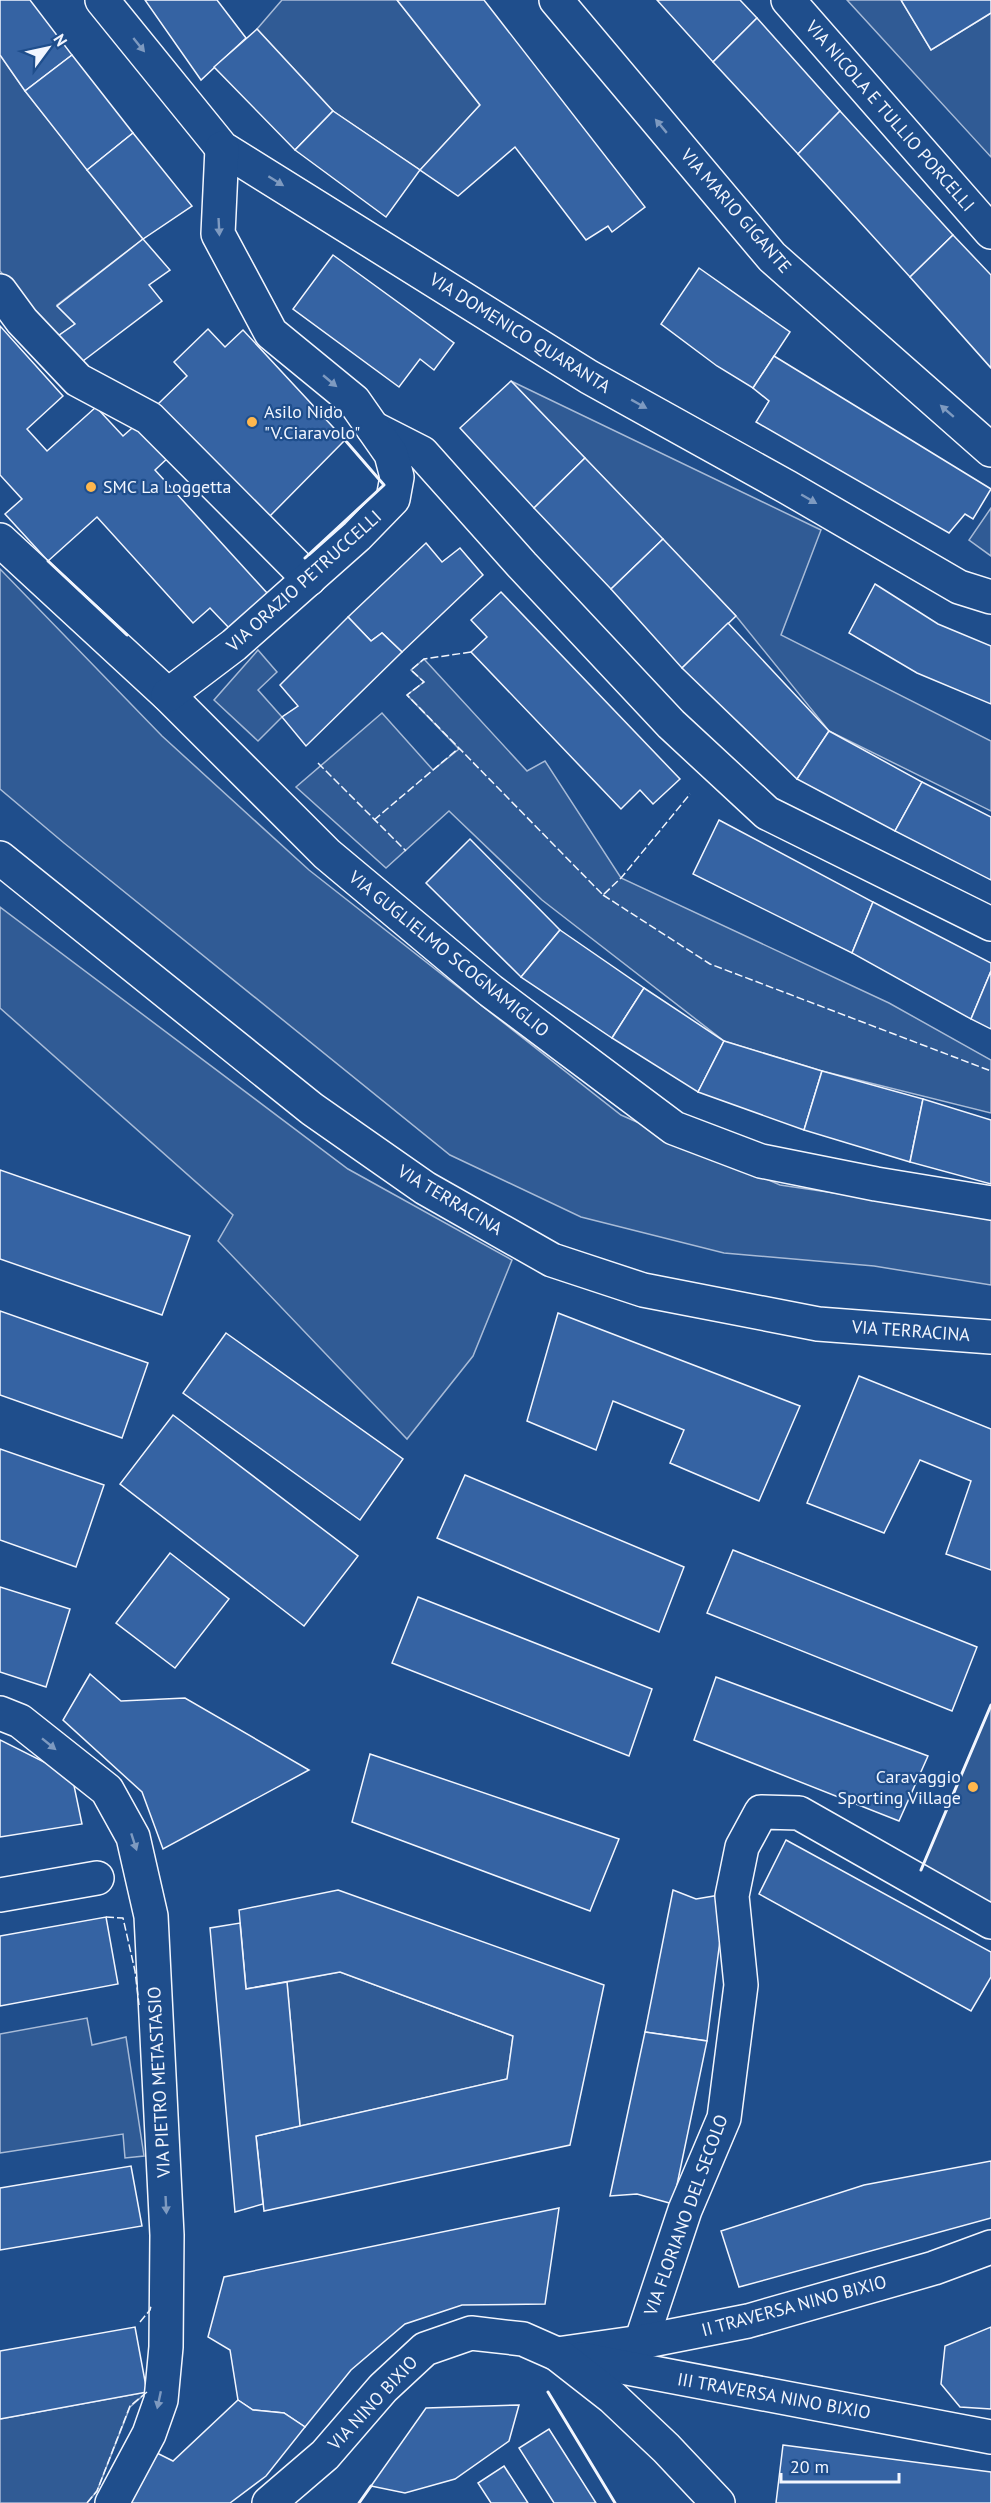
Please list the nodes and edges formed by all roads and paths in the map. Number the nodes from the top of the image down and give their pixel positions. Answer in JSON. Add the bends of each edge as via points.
{"nodes":[{"id":1,"x":102,"y":0,"type":"edge"},
{"id":2,"x":556,"y":0,"type":"edge"},
{"id":3,"x":789,"y":0,"type":"edge"},
{"id":4,"x":222,"y":147,"type":"junction"},
{"id":5,"x":991,"y":232,"type":"edge"},
{"id":6,"x":0,"y":291,"type":"edge"},
{"id":7,"x":373,"y":428,"type":"junction"},
{"id":8,"x":991,"y":450,"type":"edge"},
{"id":9,"x":0,"y":540,"type":"edge"},
{"id":10,"x":309,"y":579,"type":"junction"},
{"id":11,"x":991,"y":597,"type":"edge"},
{"id":12,"x":168,"y":696,"type":"junction"},
{"id":13,"x":0,"y":858,"type":"edge"},
{"id":14,"x":991,"y":924,"type":"edge"},
{"id":15,"x":991,"y":1203,"type":"edge"},
{"id":16,"x":991,"y":1337,"type":"edge"},
{"id":17,"x":0,"y":1713,"type":"edge"},
{"id":18,"x":97,"y":1878,"type":"dead end"},
{"id":19,"x":0,"y":1895,"type":"edge"},
{"id":20,"x":991,"y":1922,"type":"edge"},
{"id":21,"x":991,"y":2247,"type":"edge"},
{"id":22,"x":641,"y":2342,"type":"junction"},
{"id":23,"x":557,"y":2354,"type":"junction"},
{"id":24,"x":991,"y":2436,"type":"edge"},
{"id":25,"x":112,"y":2503,"type":"edge"},
{"id":26,"x":269,"y":2503,"type":"edge"},
{"id":27,"x":718,"y":2503,"type":"edge"}],
"edges":[{"from":1,"to":4,"type":"street","name":"VIA DOMENICO QUARANTA","one_way":true},
{"from":8,"to":2,"type":"street","name":"VIA MARIO GIGANTE","one_way":true,"via":[[772,257]]},
{"from":3,"to":5,"type":"street","name":"VIA NICOLA E TULLIO PORCELLI"},
{"from":4,"to":7,"type":"street","name":"VIA ORAZIO PETRUCCELLI","one_way":true,"via":[[218,234],[271,333],[354,401]]},
{"from":4,"to":11,"type":"street","name":"VIA DOMENICO QUARANTA","one_way":true,"via":[[589,377],[959,587]]},
{"from":6,"to":10,"type":"street","via":[[22,321],[78,380],[149,418]]},
{"from":7,"to":10,"type":"street","name":"VIA ORAZIO PETRUCCELLI","via":[[391,454],[397,477],[393,499]]},
{"from":7,"to":14,"type":"street","via":[[422,453],[671,724],[767,813]]},
{"from":9,"to":12,"type":"street","name":"VIA GUGLIELMO SCOGNAMIGLIO"},
{"from":10,"to":12,"type":"street","name":"VIA ORAZIO PETRUCCELLI"},
{"from":12,"to":15,"type":"street","name":"VIA GUGLIELMO SCOGNAMIGLIO","via":[[327,854],[491,991],[674,1128],[761,1161]]},
{"from":13,"to":16,"type":"street","name":"VIA TERRACINA","via":[[312,1109],[425,1188],[552,1260],[643,1290],[818,1324]]},
{"from":17,"to":25,"type":"street","name":"VIA PIETRO METASTASIO","one_way":true,"via":[[21,1721],[107,1791],[133,1837],[151,1916],[167,2235],[166,2347],[161,2400],[149,2434]]},
{"from":18,"to":19,"type":"street"},
{"from":20,"to":22,"type":"street","name":"VIA FLORIANO DEL SECOLO","via":[[799,1813],[761,1812],[742,1847],[732,1896],[741,1985],[724,2118],[686,2210]]},
{"from":21,"to":22,"type":"street","name":"II TRAVERSA NINO BIXIO","via":[[934,2268],[748,2321]]},
{"from":22,"to":23,"type":"street","name":"II TRAVERSA NINO BIXIO"},
{"from":23,"to":24,"type":"street","name":"III TRAVERSA NINO BIXIO"},
{"from":23,"to":26,"type":"street","name":"VIA NINO BIXIO","via":[[523,2339],[471,2333],[424,2349],[383,2388],[325,2455]]},
{"from":23,"to":27,"type":"street","name":"VIA NINO BIXIO","via":[[612,2397]]}]}
